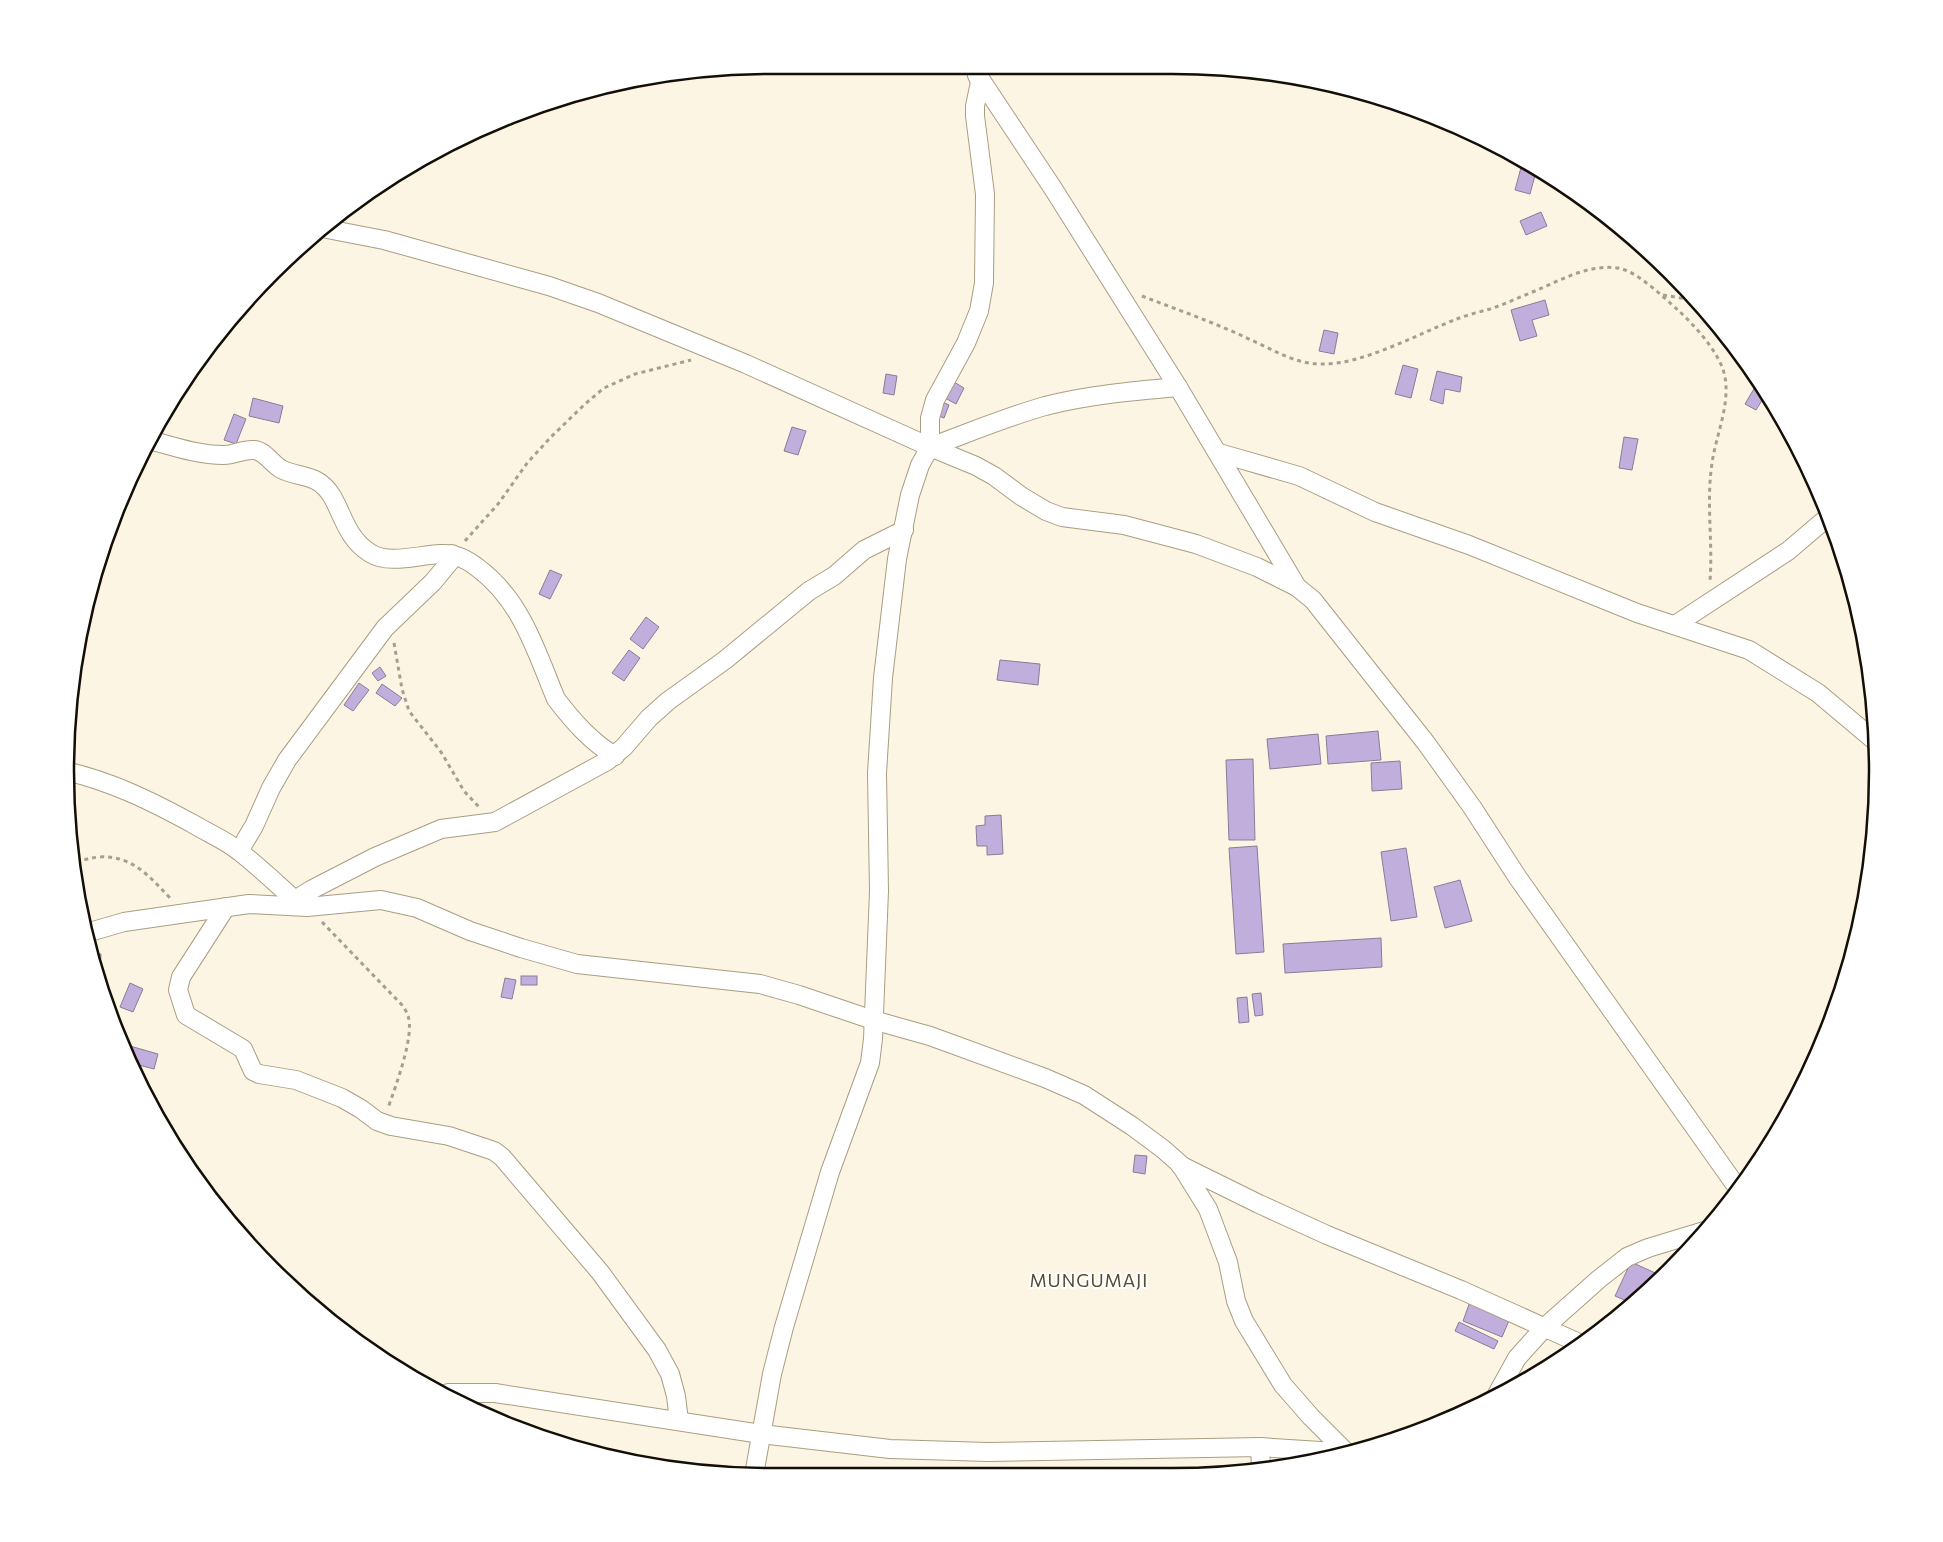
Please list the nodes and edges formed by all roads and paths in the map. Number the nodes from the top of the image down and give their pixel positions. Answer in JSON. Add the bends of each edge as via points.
{"nodes":[{"id":1,"x":979,"y":74,"type":"edge"},
{"id":2,"x":981,"y":74,"type":"edge"},
{"id":3,"x":332,"y":230,"type":"edge"},
{"id":4,"x":1138,"y":294,"type":"dead end"},
{"id":5,"x":1662,"y":295,"type":"junction"},
{"id":6,"x":1684,"y":299,"type":"edge"},
{"id":7,"x":692,"y":360,"type":"dead end"},
{"id":8,"x":1178,"y":387,"type":"junction"},
{"id":9,"x":157,"y":442,"type":"edge"},
{"id":10,"x":930,"y":447,"type":"junction"},
{"id":11,"x":1219,"y":453,"type":"junction"},
{"id":12,"x":1823,"y":522,"type":"edge"},
{"id":13,"x":904,"y":530,"type":"junction"},
{"id":14,"x":452,"y":554,"type":"junction"},
{"id":15,"x":1297,"y":587,"type":"junction"},
{"id":16,"x":1709,"y":604,"type":"junction"},
{"id":17,"x":390,"y":623,"type":"junction"},
{"id":18,"x":1675,"y":625,"type":"junction"},
{"id":19,"x":1868,"y":735,"type":"edge"},
{"id":20,"x":615,"y":756,"type":"junction"},
{"id":21,"x":74,"y":773,"type":"edge"},
{"id":22,"x":495,"y":822,"type":"junction"},
{"id":23,"x":239,"y":851,"type":"junction"},
{"id":24,"x":80,"y":861,"type":"edge"},
{"id":25,"x":297,"y":904,"type":"junction"},
{"id":26,"x":226,"y":907,"type":"junction"},
{"id":27,"x":184,"y":913,"type":"junction"},
{"id":28,"x":93,"y":931,"type":"edge"},
{"id":29,"x":873,"y":1020,"type":"junction"},
{"id":30,"x":384,"y":1123,"type":"junction"},
{"id":31,"x":1180,"y":1164,"type":"junction"},
{"id":32,"x":1734,"y":1183,"type":"edge"},
{"id":33,"x":1693,"y":1234,"type":"edge"},
{"id":34,"x":1545,"y":1327,"type":"junction"},
{"id":35,"x":1573,"y":1341,"type":"edge"},
{"id":36,"x":1502,"y":1385,"type":"edge"},
{"id":37,"x":457,"y":1393,"type":"edge"},
{"id":38,"x":679,"y":1421,"type":"junction"},
{"id":39,"x":761,"y":1434,"type":"junction"},
{"id":40,"x":1342,"y":1446,"type":"edge"},
{"id":41,"x":1260,"y":1447,"type":"junction"},
{"id":42,"x":1323,"y":1451,"type":"edge"},
{"id":43,"x":1261,"y":1462,"type":"edge"},
{"id":44,"x":755,"y":1468,"type":"edge"}],
"edges":[{"from":1,"to":10,"type":"street","via":[[975,106],[985,194],[984,283],[979,311],[966,343],[935,400],[930,418]]},
{"from":2,"to":8,"type":"street"},
{"from":3,"to":10,"type":"street","via":[[384,240],[598,303],[721,353]]},
{"from":4,"to":5,"type":"path","via":[[1288,358],[1320,364],[1346,361],[1377,351],[1581,270],[1619,268]]},
{"from":5,"to":6,"type":"path"},
{"from":5,"to":16,"type":"path","via":[[1706,342],[1725,376],[1726,391],[1710,482],[1712,552]]},
{"from":7,"to":14,"type":"path","via":[[635,374],[604,388],[550,437],[498,504]]},
{"from":8,"to":10,"type":"street","via":[[1130,391],[1045,406]]},
{"from":8,"to":11,"type":"street"},
{"from":9,"to":14,"type":"street","via":[[200,454],[233,455],[246,450],[262,452],[282,469],[317,481],[328,492],[350,535],[371,554],[384,559]]},
{"from":10,"to":13,"type":"street","via":[[910,495]]},
{"from":10,"to":15,"type":"street","via":[[986,471],[1046,511],[1124,525],[1196,544],[1257,567]]},
{"from":11,"to":15,"type":"street"},
{"from":11,"to":18,"type":"street","via":[[1299,476],[1375,512]]},
{"from":12,"to":16,"type":"street","via":[[1788,551]]},
{"from":13,"to":20,"type":"street","via":[[864,550],[668,701]]},
{"from":13,"to":29,"type":"street","via":[[897,559],[881,702],[877,773],[879,901]]},
{"from":14,"to":17,"type":"street","via":[[443,571]]},
{"from":14,"to":20,"type":"street","via":[[469,561],[500,587],[527,627],[556,699],[581,729]]},
{"from":15,"to":32,"type":"street","via":[[1313,600],[1426,743]]},
{"from":16,"to":18,"type":"street"},
{"from":17,"to":22,"type":"path","via":[[409,711],[442,752],[464,791]]},
{"from":17,"to":23,"type":"street","via":[[287,760]]},
{"from":18,"to":19,"type":"street","via":[[1749,650],[1818,694]]},
{"from":20,"to":22,"type":"street"},
{"from":21,"to":23,"type":"street","via":[[145,799]]},
{"from":22,"to":25,"type":"street","via":[[441,829],[420,837],[338,875]]},
{"from":23,"to":25,"type":"street"},
{"from":24,"to":27,"type":"path","via":[[108,857],[128,861],[156,883]]},
{"from":25,"to":26,"type":"street"},
{"from":25,"to":29,"type":"street","via":[[375,900],[399,903],[522,948],[577,964],[760,984]]},
{"from":25,"to":30,"type":"path","via":[[402,1005],[408,1016],[407,1044]]},
{"from":26,"to":27,"type":"street"},
{"from":26,"to":30,"type":"street","via":[[182,977],[178,990],[186,1015],[243,1049],[253,1071],[296,1080],[342,1098]]},
{"from":27,"to":28,"type":"street","via":[[124,922]]},
{"from":29,"to":31,"type":"street","via":[[930,1036],[1084,1095],[1147,1135]]},
{"from":29,"to":39,"type":"street","via":[[870,1064],[830,1172],[784,1327]]},
{"from":30,"to":38,"type":"street","via":[[449,1136],[494,1151],[502,1157],[600,1272],[657,1350],[670,1374]]},
{"from":31,"to":34,"type":"street","via":[[1327,1235]]},
{"from":31,"to":40,"type":"street","via":[[1208,1209],[1228,1262],[1244,1321],[1283,1385]]},
{"from":33,"to":34,"type":"street","via":[[1626,1257]]},
{"from":34,"to":35,"type":"street"},
{"from":34,"to":36,"type":"street","via":[[1517,1358]]},
{"from":37,"to":38,"type":"street","via":[[495,1393]]},
{"from":38,"to":39,"type":"street"},
{"from":39,"to":41,"type":"street","via":[[890,1449],[988,1452]]},
{"from":39,"to":44,"type":"street"},
{"from":41,"to":42,"type":"street"},
{"from":41,"to":43,"type":"street"}]}
